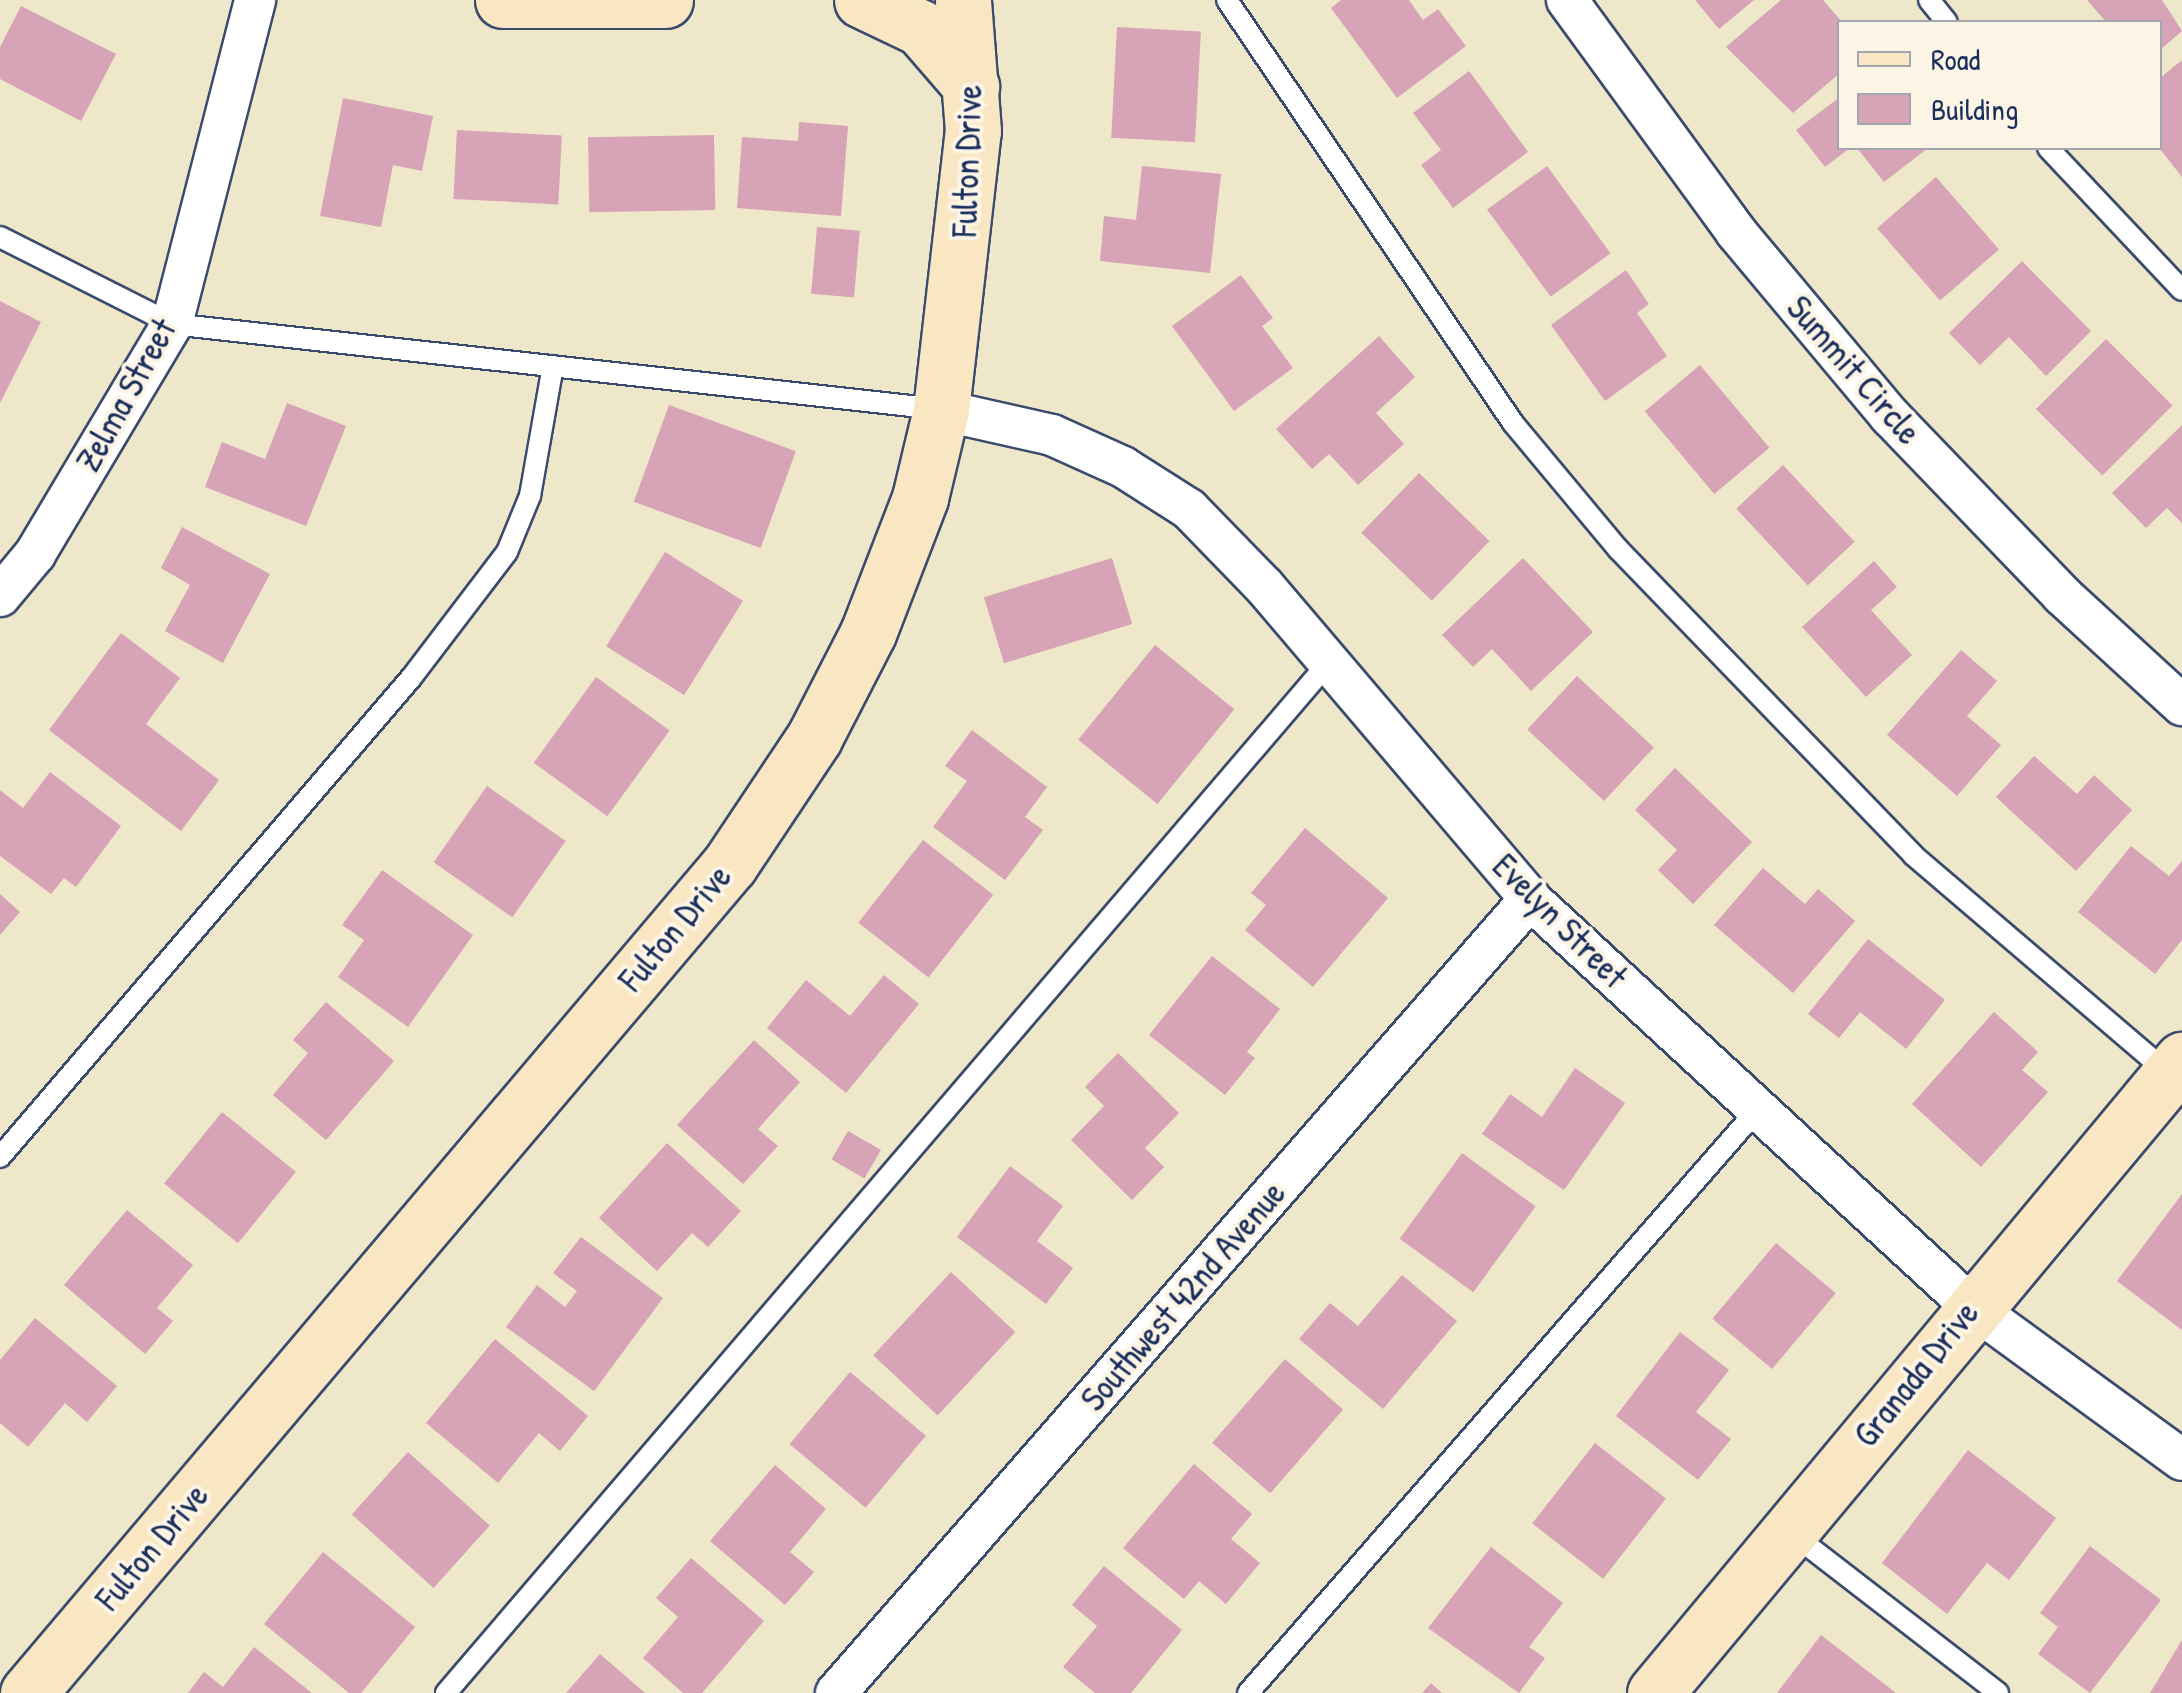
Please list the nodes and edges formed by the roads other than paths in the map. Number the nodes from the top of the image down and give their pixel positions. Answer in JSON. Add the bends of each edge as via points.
{"nodes":[{"id":1,"x":256,"y":0,"type":"edge"},
{"id":2,"x":502,"y":0,"type":"edge"},
{"id":3,"x":664,"y":0,"type":"edge"},
{"id":4,"x":862,"y":0,"type":"edge"},
{"id":5,"x":964,"y":0,"type":"edge"},
{"id":6,"x":1227,"y":0,"type":"edge"},
{"id":7,"x":1567,"y":0,"type":"edge"},
{"id":8,"x":1929,"y":0,"type":"edge"},
{"id":9,"x":1945,"y":20,"type":"edge"},
{"id":10,"x":971,"y":86,"type":"junction"},
{"id":11,"x":2050,"y":150,"type":"edge"},
{"id":12,"x":0,"y":237,"type":"edge"},
{"id":13,"x":2182,"y":290,"type":"edge"},
{"id":14,"x":172,"y":324,"type":"junction"},
{"id":15,"x":552,"y":366,"type":"junction"},
{"id":16,"x":942,"y":410,"type":"junction"},
{"id":17,"x":0,"y":596,"type":"edge"},
{"id":18,"x":1328,"y":662,"type":"junction"},
{"id":19,"x":2182,"y":705,"type":"edge"},
{"id":20,"x":1530,"y":899,"type":"junction"},
{"id":21,"x":2178,"y":1073,"type":"edge"},
{"id":22,"x":1758,"y":1110,"type":"junction"},
{"id":23,"x":0,"y":1156,"type":"edge"},
{"id":24,"x":1971,"y":1306,"type":"junction"},
{"id":25,"x":2182,"y":1460,"type":"edge"},
{"id":26,"x":1788,"y":1530,"type":"junction"},
{"id":27,"x":28,"y":1693,"type":"edge"},
{"id":28,"x":446,"y":1693,"type":"edge"},
{"id":29,"x":836,"y":1693,"type":"edge"},
{"id":30,"x":1248,"y":1693,"type":"edge"},
{"id":31,"x":1655,"y":1693,"type":"edge"},
{"id":32,"x":1998,"y":1693,"type":"edge"}],
"edges":[{"from":1,"to":14,"type":"street","name":"Zelma Street"},
{"from":2,"to":3,"type":"main road"},
{"from":4,"to":10,"type":"main road","via":[[921,28]]},
{"from":5,"to":10,"type":"main road","name":"Fulton Drive"},
{"from":6,"to":21,"type":"lane","via":[[1513,423],[1618,549],[1913,854]]},
{"from":7,"to":19,"type":"street","name":"Summit Circle","via":[[1736,232],[1890,416],[2062,595]]},
{"from":8,"to":9,"type":"lane"},
{"from":10,"to":16,"type":"main road","name":"Fulton Drive","via":[[966,234]]},
{"from":11,"to":13,"type":"lane"},
{"from":12,"to":14,"type":"lane"},
{"from":14,"to":15,"type":"lane"},
{"from":14,"to":17,"type":"street","name":"Zelma Street","via":[[35,554]]},
{"from":15,"to":16,"type":"lane"},
{"from":15,"to":23,"type":"lane","via":[[530,496],[507,552],[411,678]]},
{"from":16,"to":18,"type":"street","name":"Evelyn Street","via":[[1052,435],[1189,509]]},
{"from":16,"to":27,"type":"main road","name":"Fulton Drive","via":[[920,498],[868,632],[814,738],[730,864]]},
{"from":18,"to":20,"type":"street","name":"Evelyn Street"},
{"from":18,"to":28,"type":"lane"},
{"from":20,"to":22,"type":"street","name":"Evelyn Street"},
{"from":20,"to":29,"type":"street","name":"Southwest 42nd Avenue"},
{"from":21,"to":24,"type":"main road","name":"Granada Drive"},
{"from":22,"to":24,"type":"street","name":"Evelyn Street"},
{"from":22,"to":30,"type":"lane"},
{"from":24,"to":25,"type":"street","name":"Evelyn Street"},
{"from":24,"to":26,"type":"main road","name":"Granada Drive"},
{"from":26,"to":31,"type":"main road","name":"Granada Drive"},
{"from":26,"to":32,"type":"lane"}]}
